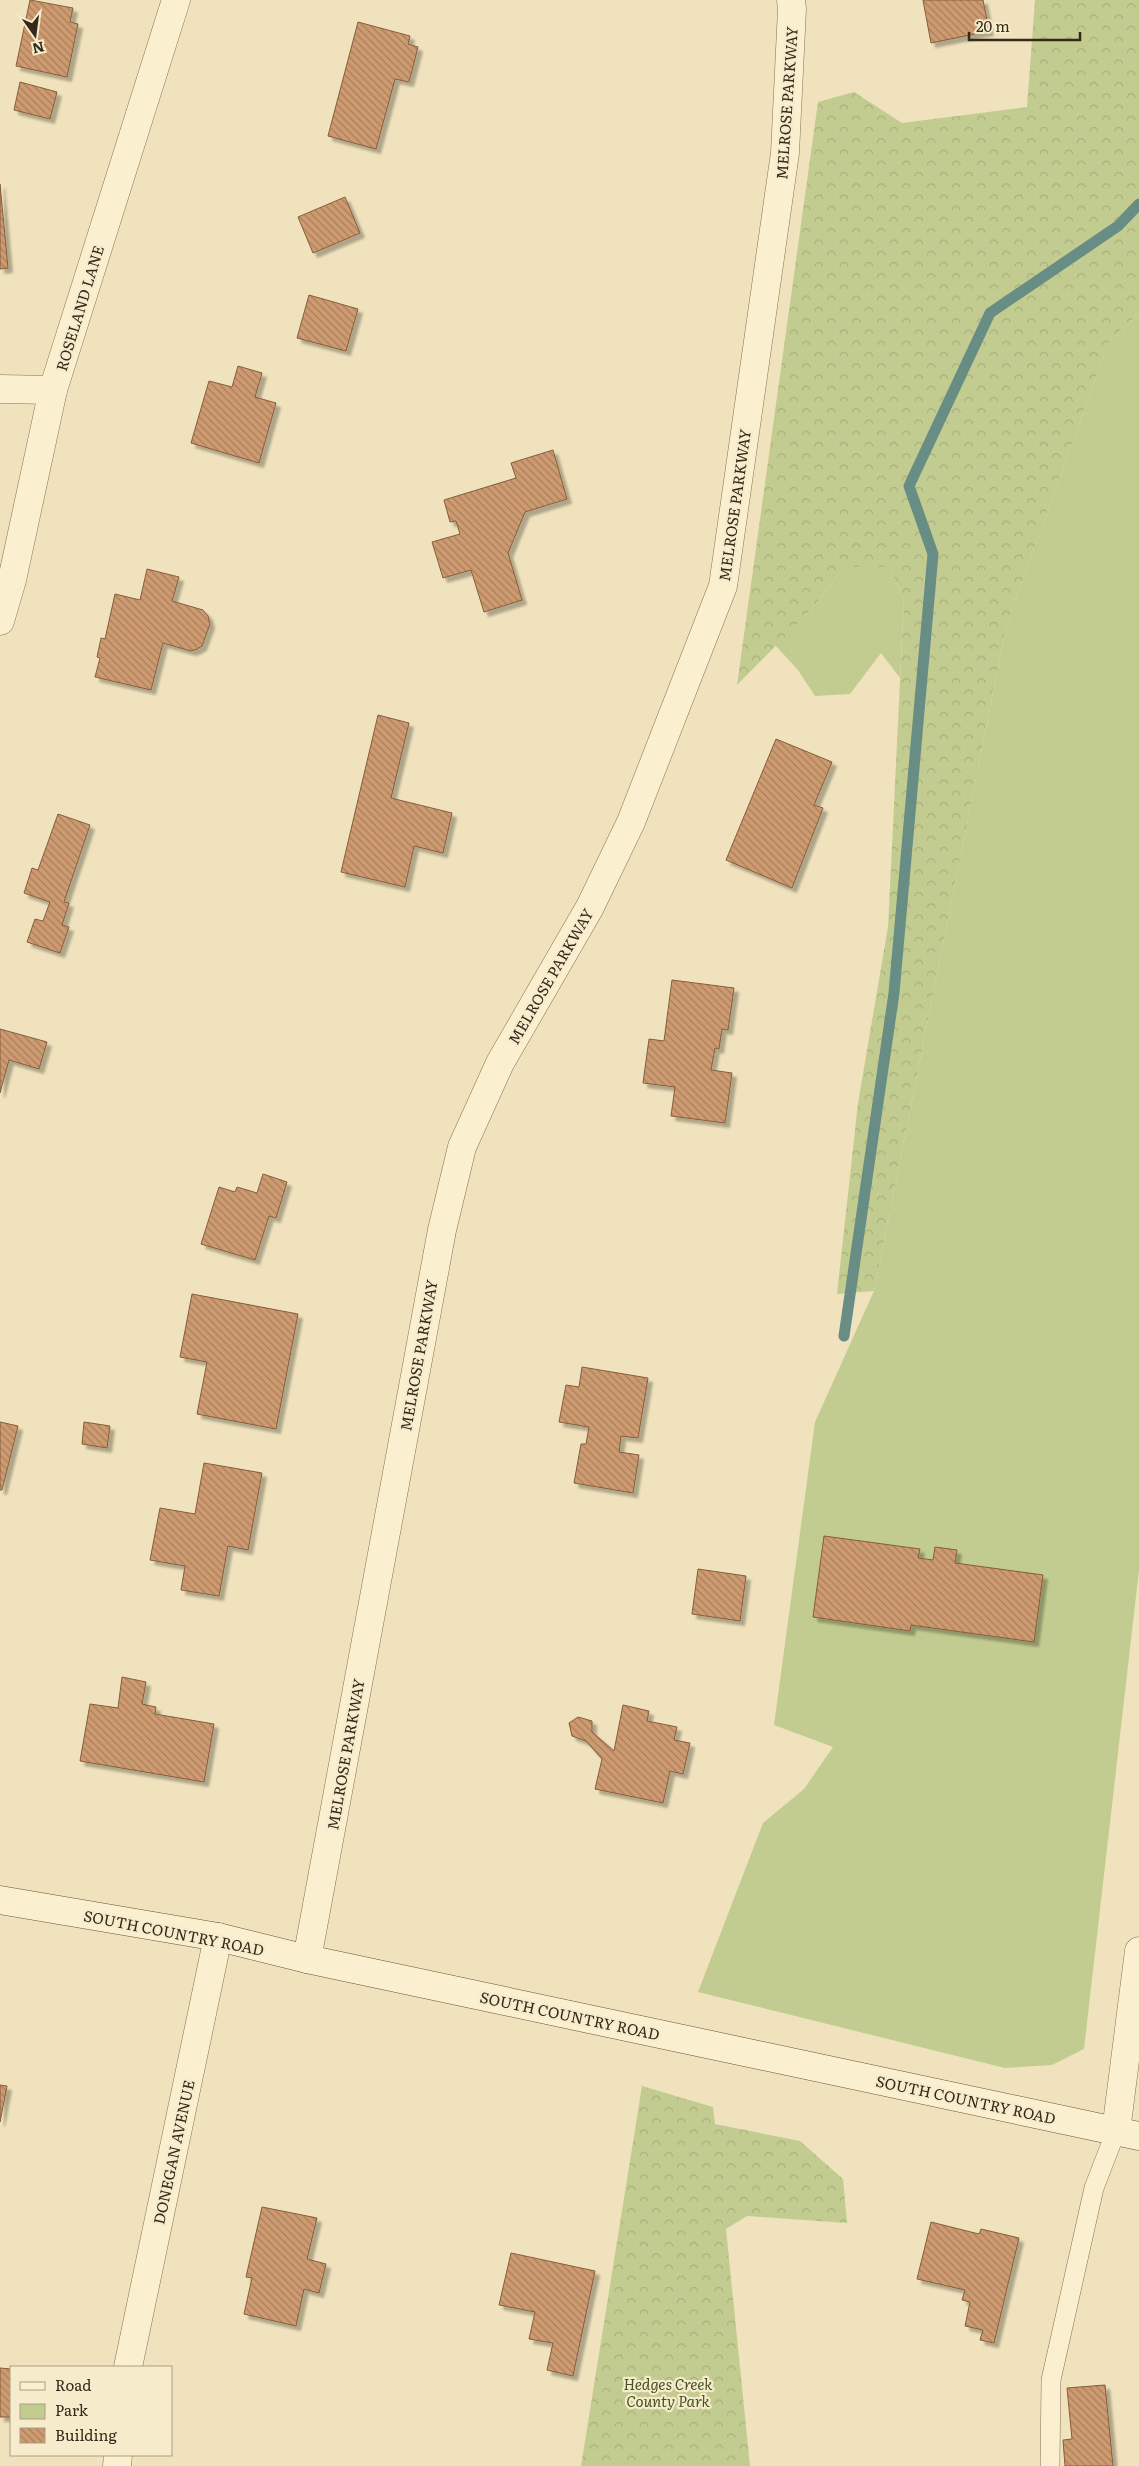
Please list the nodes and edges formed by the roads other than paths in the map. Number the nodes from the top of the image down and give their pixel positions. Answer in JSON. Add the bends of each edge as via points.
{"nodes":[{"id":1,"x":176,"y":0,"type":"edge"},
{"id":2,"x":791,"y":0,"type":"edge"},
{"id":3,"x":0,"y":390,"type":"edge"},
{"id":4,"x":53,"y":390,"type":"junction"},
{"id":5,"x":0,"y":621,"type":"edge"},
{"id":6,"x":0,"y":1900,"type":"edge"},
{"id":7,"x":218,"y":1937,"type":"junction"},
{"id":8,"x":1139,"y":1951,"type":"edge"},
{"id":9,"x":307,"y":1959,"type":"junction"},
{"id":10,"x":1128,"y":2134,"type":"edge"},
{"id":11,"x":128,"y":2366,"type":"edge"},
{"id":12,"x":1050,"y":2466,"type":"edge"}],
"edges":[{"from":1,"to":4,"type":"street","name":"ROSELAND LANE"},
{"from":2,"to":9,"type":"street","name":"MELROSE PARKWAY","via":[[785,153],[723,586],[631,822],[590,907],[500,1063],[462,1148],[440,1240]]},
{"from":3,"to":4,"type":"street"},
{"from":4,"to":5,"type":"street","name":"ROSELAND LANE","via":[[12,580]]},
{"from":6,"to":7,"type":"street","name":"SOUTH COUNTRY ROAD"},
{"from":7,"to":9,"type":"street","name":"SOUTH COUNTRY ROAD"},
{"from":7,"to":11,"type":"street","name":"DONEGAN AVENUE"},
{"from":8,"to":10,"type":"street"},
{"from":9,"to":10,"type":"street","name":"SOUTH COUNTRY ROAD"},
{"from":10,"to":12,"type":"lane","via":[[1094,2188],[1051,2380]]}]}
